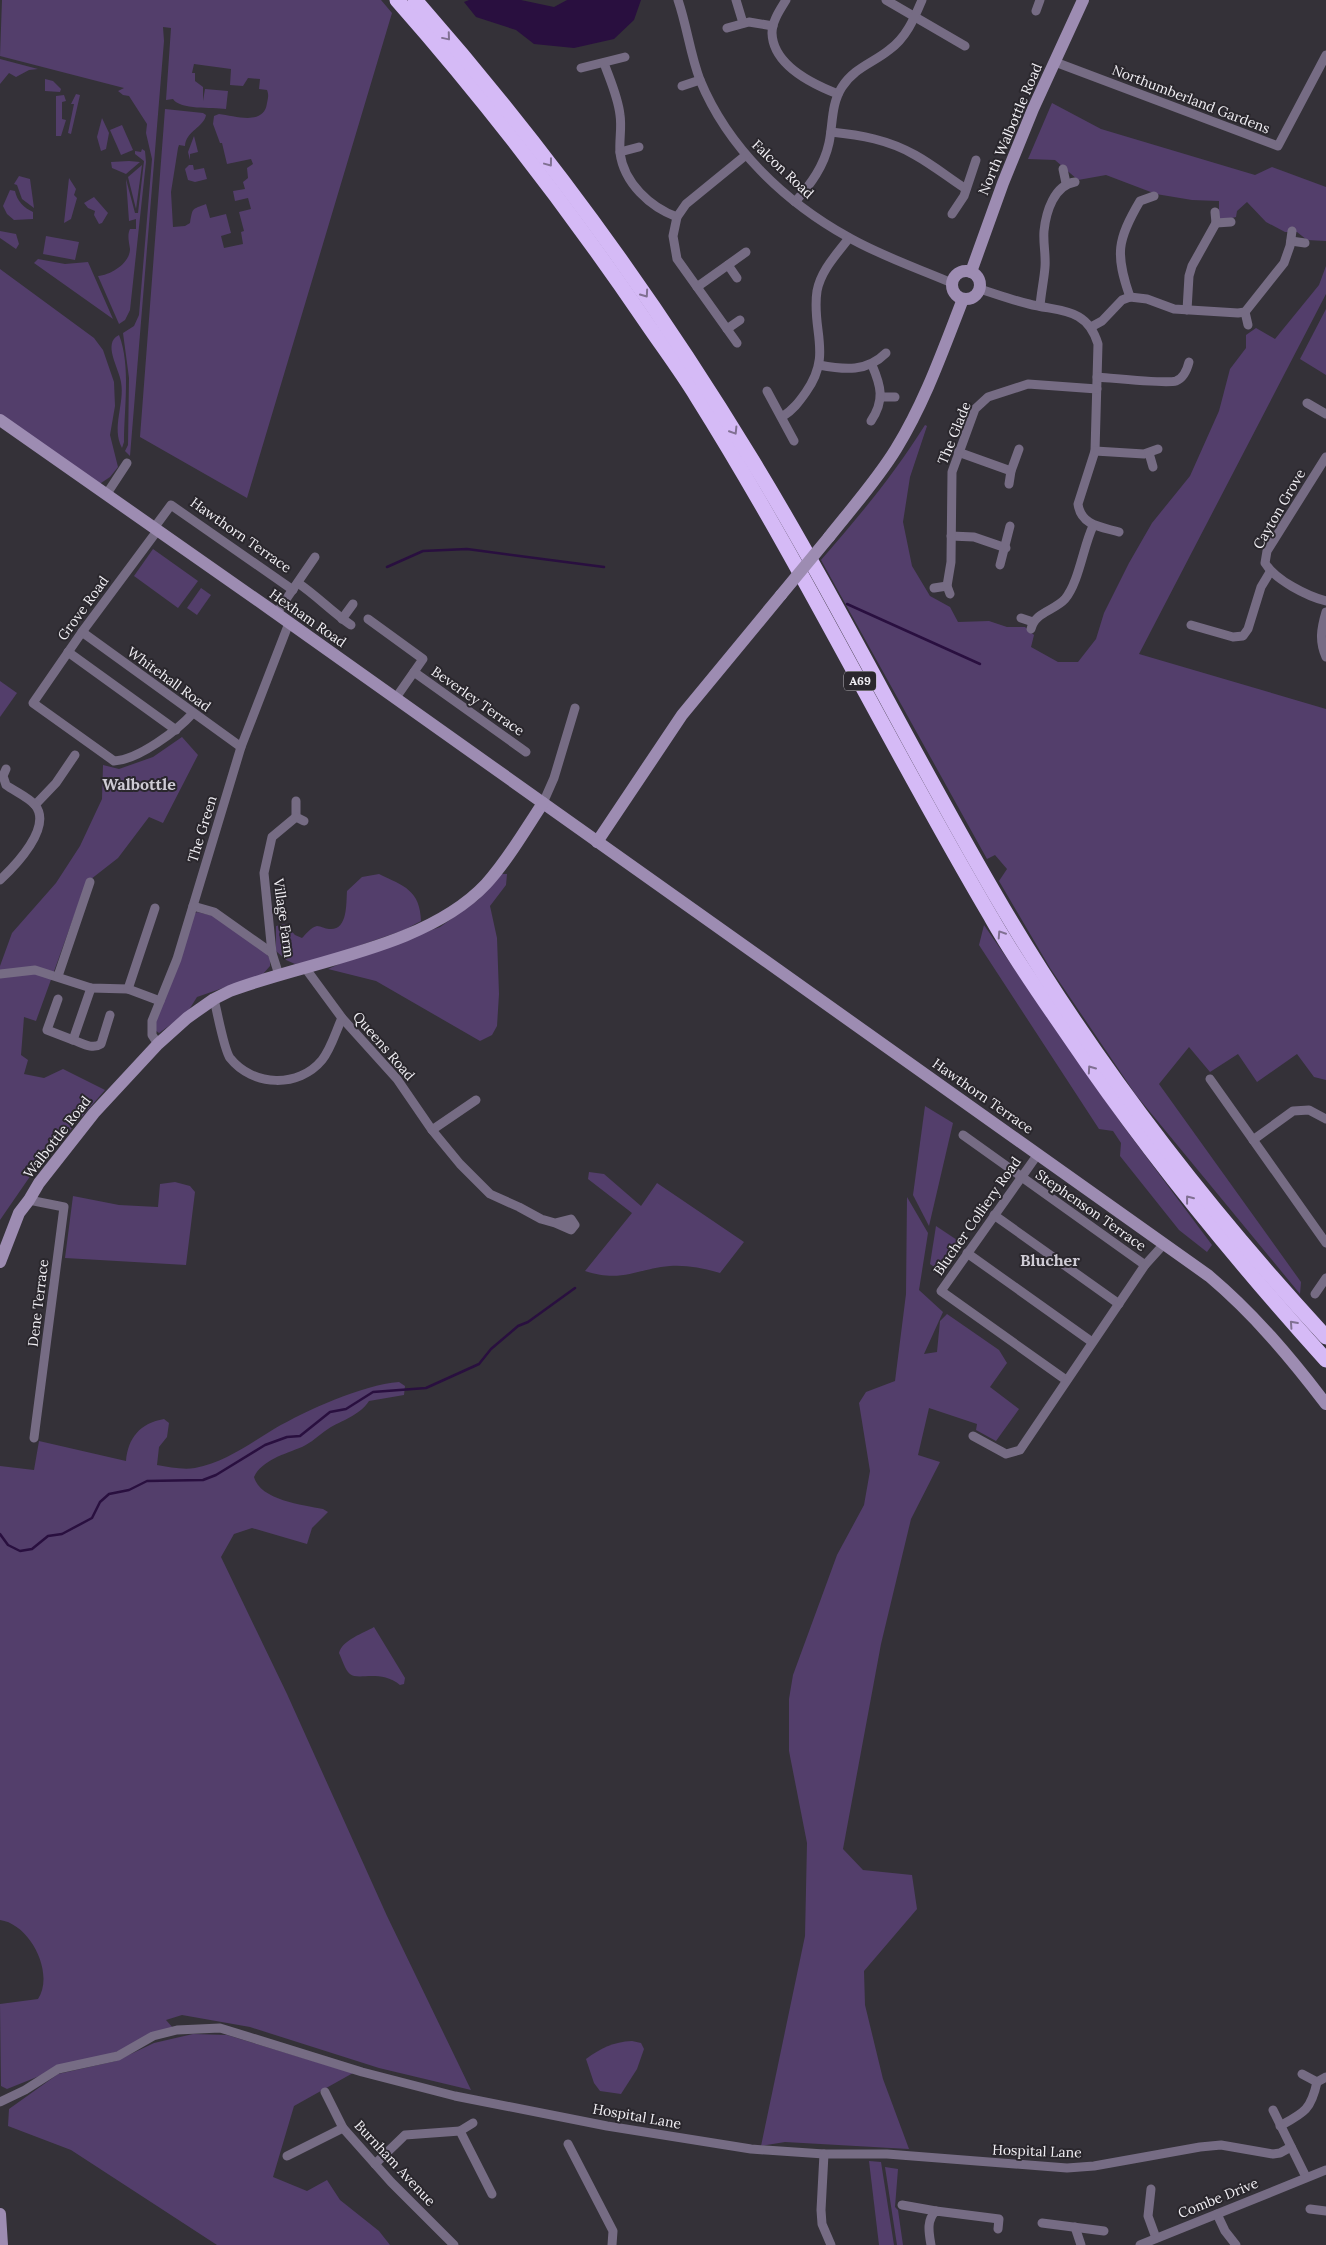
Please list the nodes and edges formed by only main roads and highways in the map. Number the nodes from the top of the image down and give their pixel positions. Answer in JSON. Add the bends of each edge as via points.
{"nodes":[{"id":1,"x":397,"y":0,"type":"edge"},
{"id":2,"x":415,"y":0,"type":"edge"},
{"id":3,"x":1326,"y":1337,"type":"edge"},
{"id":4,"x":1326,"y":1360,"type":"edge"}],
"edges":[{"from":4,"to":1,"type":"highway","number":"A69","one_way":true,"via":[[1208,1224],[1078,1050],[992,920],[784,543],[695,394],[565,206]]},
{"from":2,"to":3,"type":"highway","number":"A69","one_way":true,"via":[[482,78],[576,199],[626,266],[706,386],[796,535],[1004,911],[1100,1058],[1224,1220]]}]}
